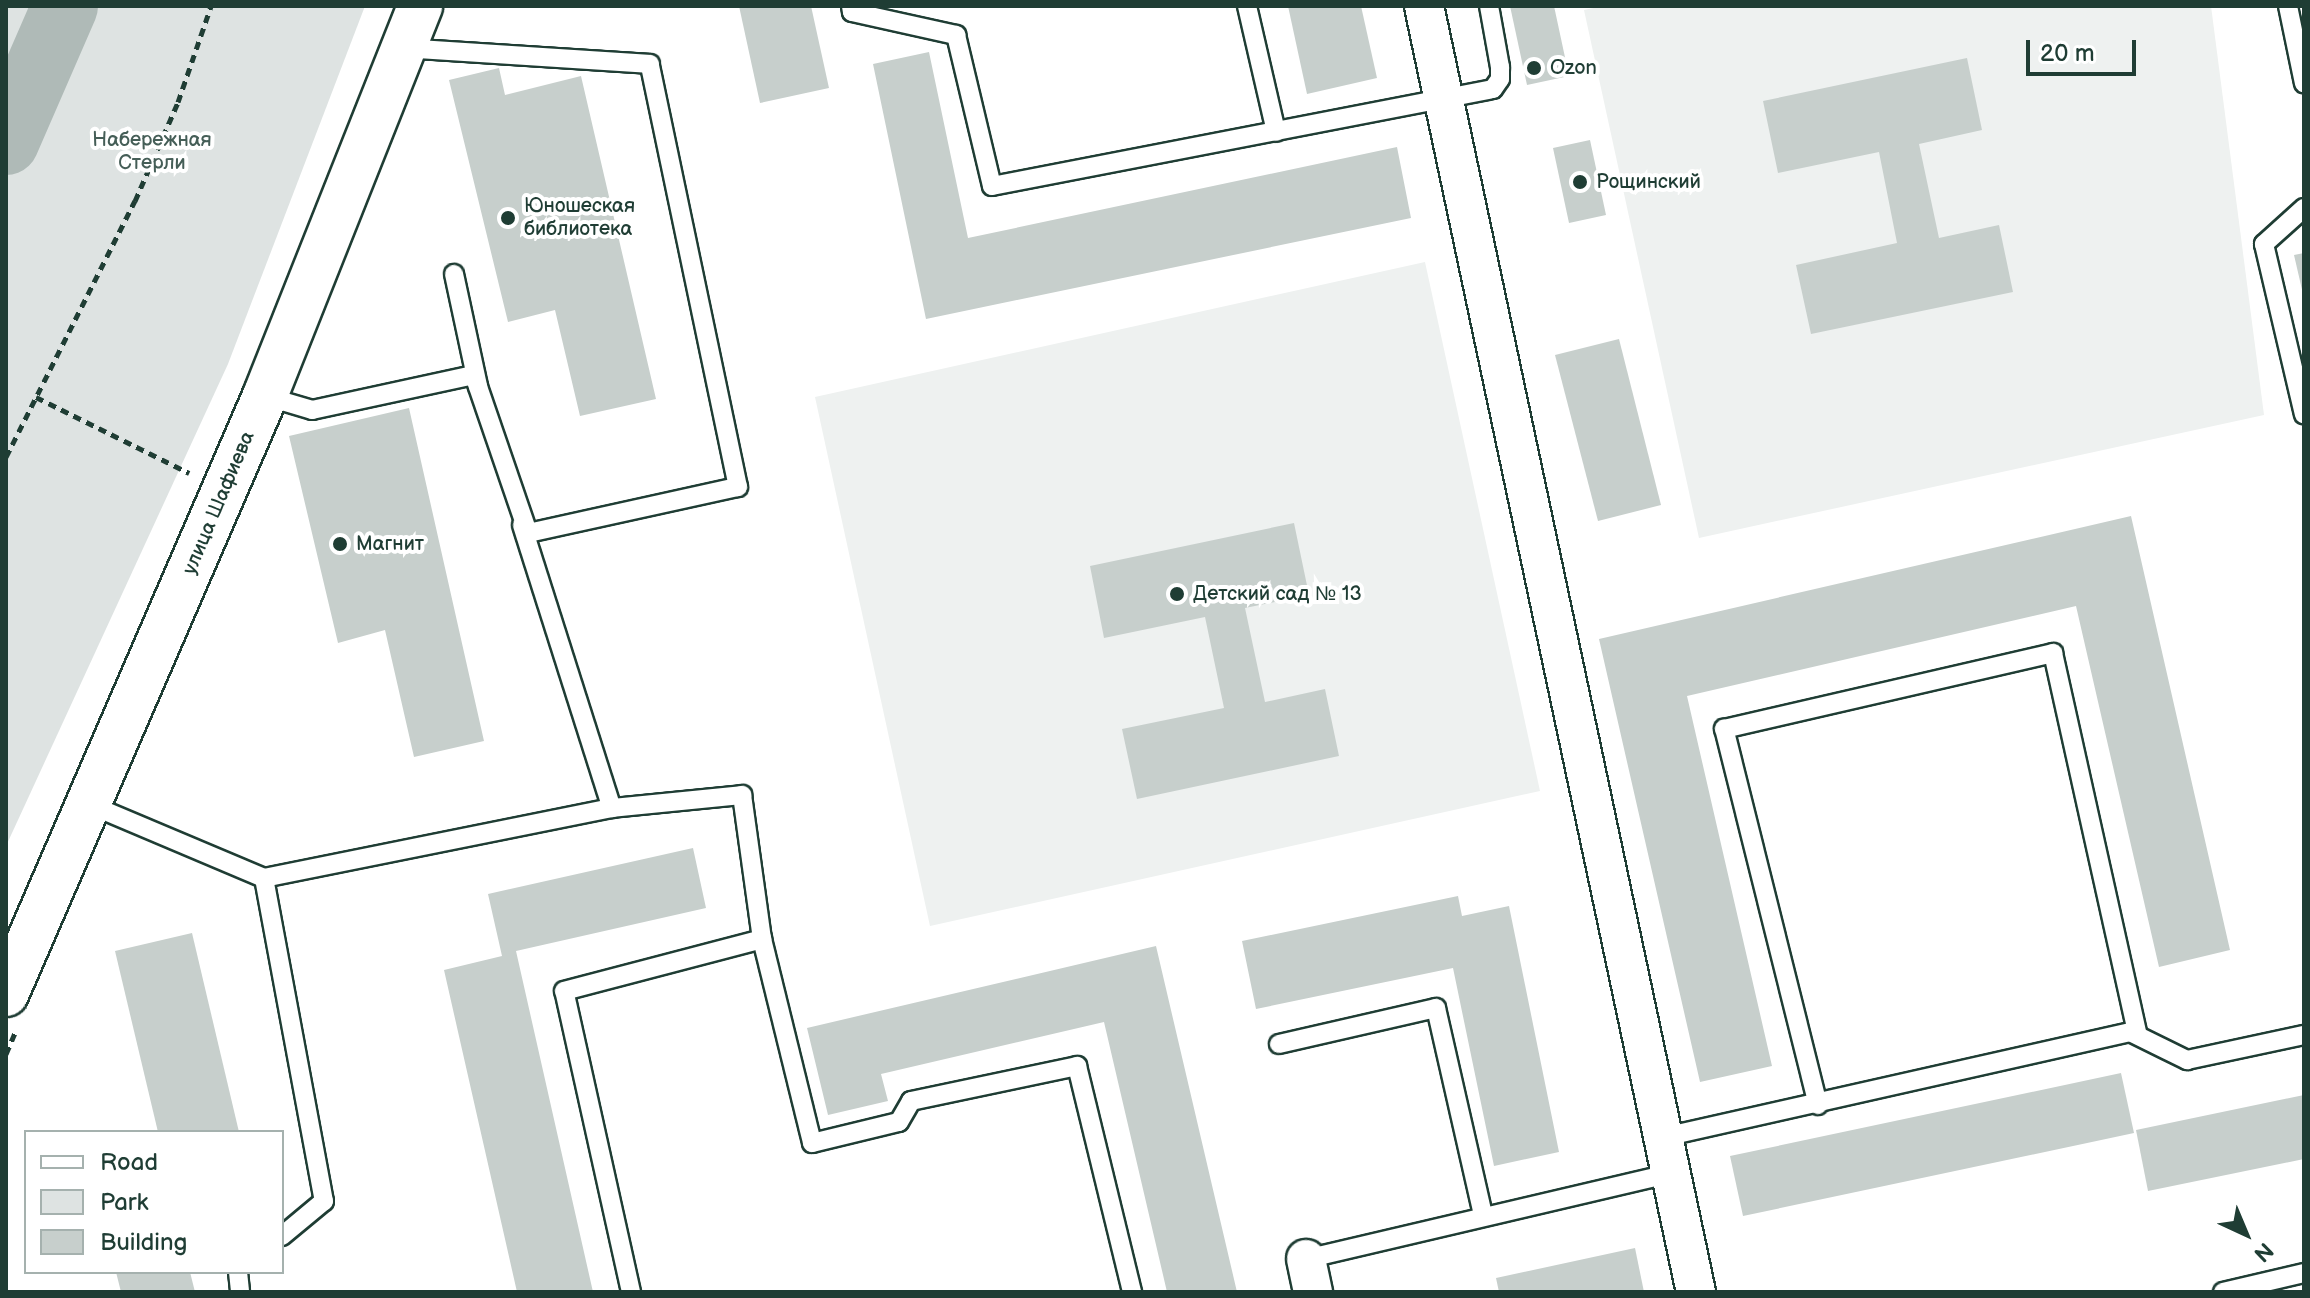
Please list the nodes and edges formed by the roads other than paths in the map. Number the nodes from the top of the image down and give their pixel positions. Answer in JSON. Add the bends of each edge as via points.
{"nodes":[{"id":1,"x":420,"y":6,"type":"edge"},
{"id":2,"x":851,"y":6,"type":"edge"},
{"id":3,"x":1247,"y":6,"type":"edge"},
{"id":4,"x":1424,"y":6,"type":"edge"},
{"id":5,"x":1489,"y":6,"type":"edge"},
{"id":6,"x":2288,"y":6,"type":"edge"},
{"id":7,"x":404,"y":48,"type":"junction"},
{"id":8,"x":2304,"y":83,"type":"edge"},
{"id":9,"x":1442,"y":99,"type":"junction"},
{"id":10,"x":1276,"y":132,"type":"junction"},
{"id":11,"x":2304,"y":208,"type":"edge"},
{"id":12,"x":454,"y":274,"type":"dead end"},
{"id":13,"x":474,"y":375,"type":"junction"},
{"id":14,"x":265,"y":396,"type":"junction"},
{"id":15,"x":2304,"y":414,"type":"edge"},
{"id":16,"x":91,"y":805,"type":"junction"},
{"id":17,"x":612,"y":808,"type":"junction"},
{"id":18,"x":264,"y":878,"type":"junction"},
{"id":19,"x":762,"y":939,"type":"junction"},
{"id":20,"x":6,"y":994,"type":"edge"},
{"id":21,"x":2138,"y":1035,"type":"junction"},
{"id":22,"x":2304,"y":1035,"type":"edge"},
{"id":23,"x":1279,"y":1044,"type":"dead end"},
{"id":24,"x":1818,"y":1105,"type":"junction"},
{"id":25,"x":1668,"y":1155,"type":"junction"},
{"id":26,"x":1483,"y":1215,"type":"junction"},
{"id":27,"x":284,"y":1234,"type":"edge"},
{"id":28,"x":2304,"y":1273,"type":"edge"},
{"id":29,"x":1309,"y":1276,"type":"edge"},
{"id":30,"x":631,"y":1292,"type":"edge"},
{"id":31,"x":1132,"y":1292,"type":"edge"},
{"id":32,"x":1696,"y":1292,"type":"edge"},
{"id":33,"x":2223,"y":1292,"type":"edge"}],
"edges":[{"from":1,"to":7,"type":"street","name":"улица Шафиева"},
{"from":2,"to":10,"type":"lane","via":[[852,12],[956,35],[992,186]]},
{"from":3,"to":10,"type":"lane"},
{"from":4,"to":9,"type":"street"},
{"from":5,"to":9,"type":"lane","via":[[1500,79],[1493,89]]},
{"from":6,"to":8,"type":"lane"},
{"from":7,"to":13,"type":"lane","via":[[650,64],[738,487],[528,533]]},
{"from":7,"to":14,"type":"street","name":"улица Шафиева"},
{"from":9,"to":10,"type":"lane"},
{"from":9,"to":25,"type":"street"},
{"from":11,"to":15,"type":"lane","via":[[2264,244]]},
{"from":12,"to":13,"type":"lane"},
{"from":13,"to":14,"type":"lane","via":[[312,410]]},
{"from":13,"to":17,"type":"lane"},
{"from":14,"to":16,"type":"street","name":"улица Шафиева"},
{"from":16,"to":18,"type":"lane"},
{"from":16,"to":20,"type":"street","name":"улица Шафиева"},
{"from":17,"to":18,"type":"lane"},
{"from":17,"to":19,"type":"lane","via":[[742,795]]},
{"from":18,"to":27,"type":"lane","via":[[324,1201]]},
{"from":19,"to":30,"type":"lane","via":[[564,991]]},
{"from":19,"to":31,"type":"lane","via":[[812,1143],[899,1122],[911,1101],[1077,1066]]},
{"from":21,"to":22,"type":"lane","via":[[2187,1060]]},
{"from":21,"to":24,"type":"lane","via":[[2130,1032]]},
{"from":21,"to":24,"type":"lane","via":[[2053,653],[1724,729]]},
{"from":23,"to":26,"type":"lane","via":[[1436,1008]]},
{"from":24,"to":25,"type":"lane"},
{"from":25,"to":26,"type":"lane"},
{"from":25,"to":32,"type":"street"},
{"from":26,"to":29,"type":"lane"},
{"from":28,"to":33,"type":"lane"}]}
